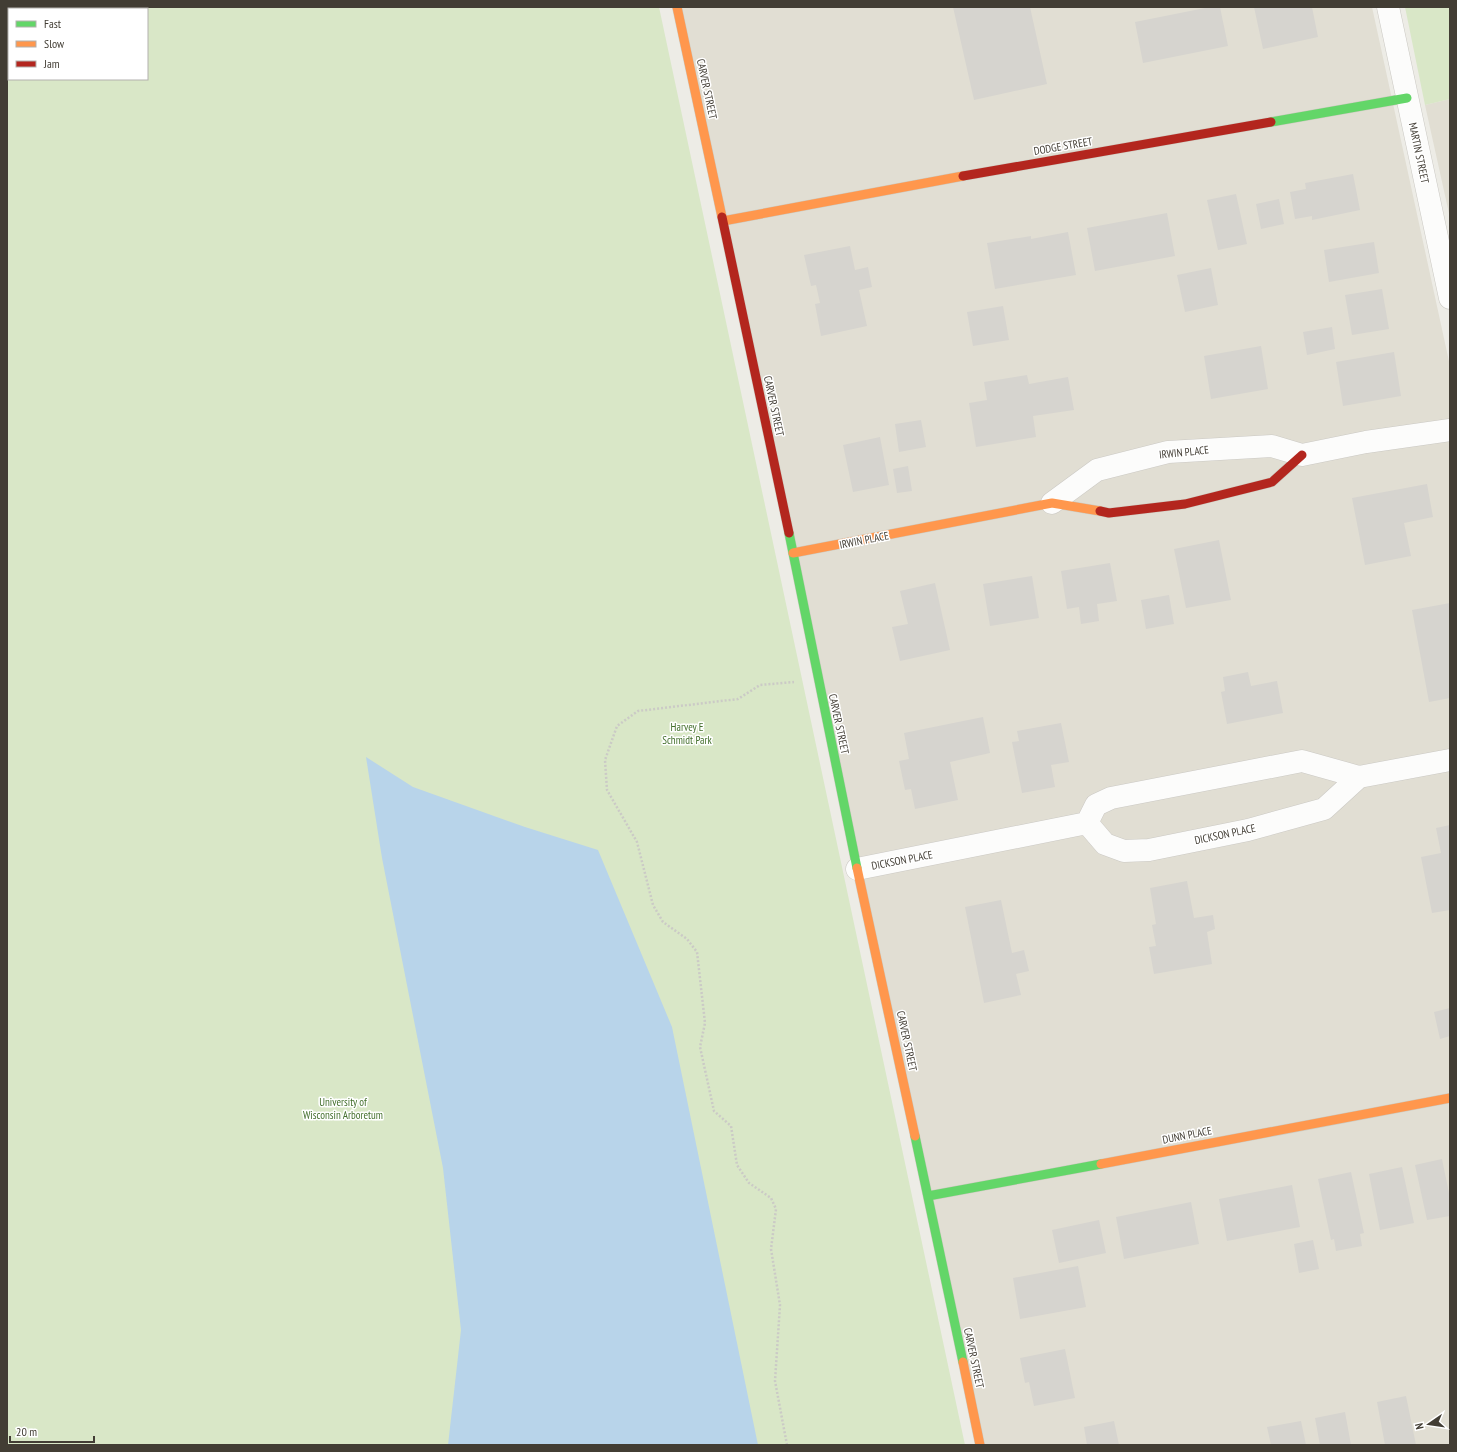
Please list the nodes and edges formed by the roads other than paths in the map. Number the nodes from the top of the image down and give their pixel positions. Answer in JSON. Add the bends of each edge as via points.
{"nodes":[{"id":1,"x":677,"y":7,"type":"edge"},
{"id":2,"x":1388,"y":7,"type":"edge"},
{"id":3,"x":1407,"y":98,"type":"junction"},
{"id":4,"x":723,"y":222,"type":"junction"},
{"id":5,"x":1450,"y":298,"type":"edge"},
{"id":6,"x":1450,"y":430,"type":"edge"},
{"id":7,"x":1302,"y":455,"type":"junction"},
{"id":8,"x":1052,"y":503,"type":"junction"},
{"id":9,"x":793,"y":553,"type":"junction"},
{"id":10,"x":1450,"y":760,"type":"edge"},
{"id":11,"x":1359,"y":777,"type":"junction"},
{"id":12,"x":1087,"y":823,"type":"junction"},
{"id":13,"x":857,"y":869,"type":"junction"},
{"id":14,"x":1450,"y":1098,"type":"edge"},
{"id":15,"x":928,"y":1196,"type":"junction"},
{"id":16,"x":980,"y":1445,"type":"edge"}],
"edges":[{"from":1,"to":4,"type":"street","name":"CARVER STREET"},
{"from":2,"to":3,"type":"street","name":"MARTIN STREET"},
{"from":3,"to":4,"type":"street","name":"DODGE STREET","via":[[962,176]]},
{"from":3,"to":5,"type":"street","name":"MARTIN STREET"},
{"from":4,"to":9,"type":"street","name":"CARVER STREET"},
{"from":6,"to":7,"type":"street","name":"IRWIN PLACE","via":[[1366,442]]},
{"from":7,"to":8,"type":"street","name":"IRWIN PLACE","via":[[1272,482],[1184,504],[1109,513]]},
{"from":7,"to":8,"type":"street","name":"IRWIN PLACE","via":[[1272,446],[1168,452],[1097,470]]},
{"from":8,"to":9,"type":"street","name":"IRWIN PLACE"},
{"from":9,"to":13,"type":"street","name":"CARVER STREET"},
{"from":10,"to":11,"type":"street"},
{"from":11,"to":12,"type":"street","via":[[1302,760],[1111,798],[1096,805]]},
{"from":11,"to":12,"type":"street","name":"DICKSON PLACE","via":[[1324,809],[1248,830],[1149,850],[1124,851],[1105,844]]},
{"from":12,"to":13,"type":"street","name":"DICKSON PLACE"},
{"from":13,"to":15,"type":"street","name":"CARVER STREET"},
{"from":14,"to":15,"type":"street","name":"DUNN PLACE"},
{"from":15,"to":16,"type":"street","name":"CARVER STREET"}]}
